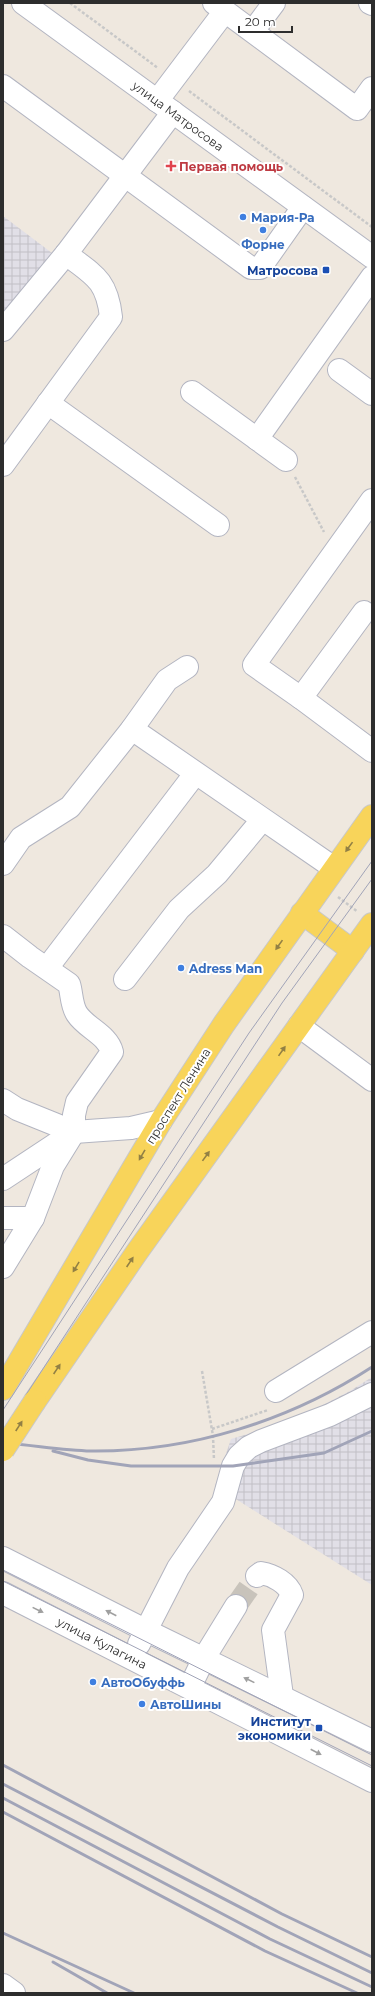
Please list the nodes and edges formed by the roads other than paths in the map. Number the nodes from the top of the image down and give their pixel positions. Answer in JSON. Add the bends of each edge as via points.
{"nodes":[{"id":1,"x":23,"y":3,"type":"edge"},
{"id":2,"x":274,"y":3,"type":"edge"},
{"id":3,"x":220,"y":7,"type":"edge"},
{"id":4,"x":253,"y":31,"type":"junction"},
{"id":5,"x":3,"y":86,"type":"edge"},
{"id":6,"x":372,"y":88,"type":"edge"},
{"id":7,"x":165,"y":106,"type":"junction"},
{"id":8,"x":125,"y":176,"type":"junction"},
{"id":9,"x":303,"y":207,"type":"junction"},
{"id":10,"x":66,"y":254,"type":"junction"},
{"id":11,"x":372,"y":257,"type":"edge"},
{"id":12,"x":372,"y":277,"type":"edge"},
{"id":13,"x":3,"y":330,"type":"edge"},
{"id":14,"x":339,"y":370,"type":"dead end"},
{"id":15,"x":192,"y":392,"type":"dead end"},
{"id":16,"x":372,"y":394,"type":"edge"},
{"id":17,"x":48,"y":403,"type":"junction"},
{"id":18,"x":257,"y":439,"type":"junction"},
{"id":19,"x":286,"y":460,"type":"road end"},
{"id":20,"x":3,"y":465,"type":"edge"},
{"id":21,"x":372,"y":500,"type":"edge"},
{"id":22,"x":218,"y":525,"type":"dead end"},
{"id":23,"x":364,"y":612,"type":"dead end"},
{"id":24,"x":187,"y":666,"type":"dead end"},
{"id":25,"x":301,"y":698,"type":"junction"},
{"id":26,"x":132,"y":729,"type":"junction"},
{"id":27,"x":372,"y":751,"type":"edge"},
{"id":28,"x":195,"y":774,"type":"junction"},
{"id":29,"x":372,"y":816,"type":"edge"},
{"id":30,"x":262,"y":820,"type":"junction"},
{"id":31,"x":3,"y":864,"type":"edge"},
{"id":32,"x":334,"y":868,"type":"junction"},
{"id":33,"x":302,"y":913,"type":"junction"},
{"id":34,"x":372,"y":924,"type":"edge"},
{"id":35,"x":3,"y":936,"type":"edge"},
{"id":36,"x":353,"y":951,"type":"junction"},
{"id":37,"x":47,"y":968,"type":"junction"},
{"id":38,"x":125,"y":979,"type":"dead end"},
{"id":39,"x":299,"y":1026,"type":"junction"},
{"id":40,"x":372,"y":1080,"type":"edge"},
{"id":41,"x":3,"y":1100,"type":"edge"},
{"id":42,"x":161,"y":1121,"type":"junction"},
{"id":43,"x":74,"y":1132,"type":"junction"},
{"id":44,"x":3,"y":1179,"type":"edge"},
{"id":45,"x":3,"y":1218,"type":"edge"},
{"id":46,"x":33,"y":1218,"type":"junction"},
{"id":47,"x":3,"y":1267,"type":"edge"},
{"id":48,"x":372,"y":1332,"type":"edge"},
{"id":49,"x":5,"y":1385,"type":"edge"},
{"id":50,"x":276,"y":1391,"type":"road end"},
{"id":51,"x":372,"y":1394,"type":"edge"},
{"id":52,"x":3,"y":1450,"type":"edge"},
{"id":53,"x":3,"y":1558,"type":"edge"},
{"id":54,"x":257,"y":1576,"type":"dead end"},
{"id":55,"x":3,"y":1593,"type":"edge"},
{"id":56,"x":236,"y":1606,"type":"tunnel mouth"},
{"id":57,"x":145,"y":1630,"type":"junction"},
{"id":58,"x":132,"y":1657,"type":"junction"},
{"id":59,"x":204,"y":1658,"type":"junction"},
{"id":60,"x":190,"y":1687,"type":"junction"},
{"id":61,"x":282,"y":1696,"type":"junction"},
{"id":62,"x":372,"y":1741,"type":"edge"},
{"id":63,"x":372,"y":1779,"type":"edge"},
{"id":64,"x":3,"y":1986,"type":"edge"},
{"id":65,"x":14,"y":1993,"type":"edge"}],
"edges":[{"from":1,"to":7,"type":"street","name":"улица Матросова"},
{"from":2,"to":4,"type":"street"},
{"from":3,"to":4,"type":"street"},
{"from":3,"to":7,"type":"street","via":[[173,79]]},
{"from":4,"to":6,"type":"street","via":[[357,109]]},
{"from":5,"to":8,"type":"street"},
{"from":7,"to":8,"type":"street"},
{"from":7,"to":9,"type":"street","name":"улица Матросова"},
{"from":8,"to":9,"type":"street","via":[[251,268],[260,268]]},
{"from":8,"to":10,"type":"street"},
{"from":9,"to":11,"type":"street","name":"улица Матросова"},
{"from":10,"to":13,"type":"street"},
{"from":10,"to":17,"type":"street","via":[[96,276],[105,290],[111,317]]},
{"from":12,"to":18,"type":"street"},
{"from":14,"to":16,"type":"street"},
{"from":15,"to":18,"type":"street"},
{"from":17,"to":20,"type":"street"},
{"from":17,"to":22,"type":"street"},
{"from":18,"to":19,"type":"street"},
{"from":21,"to":25,"type":"street","via":[[254,666]]},
{"from":23,"to":25,"type":"street"},
{"from":24,"to":26,"type":"street","via":[[167,680]]},
{"from":25,"to":27,"type":"street"},
{"from":26,"to":28,"type":"street"},
{"from":26,"to":31,"type":"street","via":[[70,807],[21,838]]},
{"from":28,"to":30,"type":"street"},
{"from":28,"to":37,"type":"street"},
{"from":29,"to":32,"type":"main road","name":"проспект Ленина","one_way":true},
{"from":30,"to":32,"type":"street"},
{"from":30,"to":38,"type":"street","via":[[217,874],[179,909]]},
{"from":32,"to":33,"type":"main road","name":"проспект Ленина"},
{"from":33,"to":36,"type":"main road"},
{"from":33,"to":42,"type":"main road","name":"проспект Ленина","one_way":true,"via":[[224,1024]]},
{"from":34,"to":36,"type":"main road"},
{"from":35,"to":37,"type":"street"},
{"from":36,"to":39,"type":"main road"},
{"from":37,"to":43,"type":"street","via":[[70,984],[76,1013],[110,1044],[112,1052],[77,1102]]},
{"from":39,"to":40,"type":"street"},
{"from":52,"to":39,"type":"main road","one_way":true,"bridge":true,"via":[[137,1252]]},
{"from":41,"to":43,"type":"street","via":[[17,1110]]},
{"from":42,"to":43,"type":"street","via":[[131,1128]]},
{"from":42,"to":49,"type":"main road","name":"проспект Ленина","one_way":true},
{"from":43,"to":44,"type":"street"},
{"from":43,"to":46,"type":"street","via":[[53,1166]]},
{"from":45,"to":46,"type":"street"},
{"from":46,"to":47,"type":"street"},
{"from":48,"to":50,"type":"street"},
{"from":51,"to":57,"type":"street","via":[[330,1415],[249,1447],[239,1456],[233,1466],[223,1502],[178,1568]]},
{"from":57,"to":53,"type":"street","one_way":true},
{"from":54,"to":61,"type":"street","via":[[260,1573],[270,1575],[289,1588],[292,1595],[273,1630]]},
{"from":55,"to":58,"type":"street","name":"улица Кулагина","one_way":true},
{"from":56,"to":59,"type":"street"},
{"from":57,"to":58,"type":"street"},
{"from":57,"to":59,"type":"street"},
{"from":58,"to":60,"type":"street","name":"улица Кулагина"},
{"from":59,"to":60,"type":"street"},
{"from":61,"to":59,"type":"street","one_way":true},
{"from":60,"to":63,"type":"street","name":"улица Кулагина","one_way":true},
{"from":61,"to":62,"type":"street"},
{"from":64,"to":65,"type":"street"}]}
